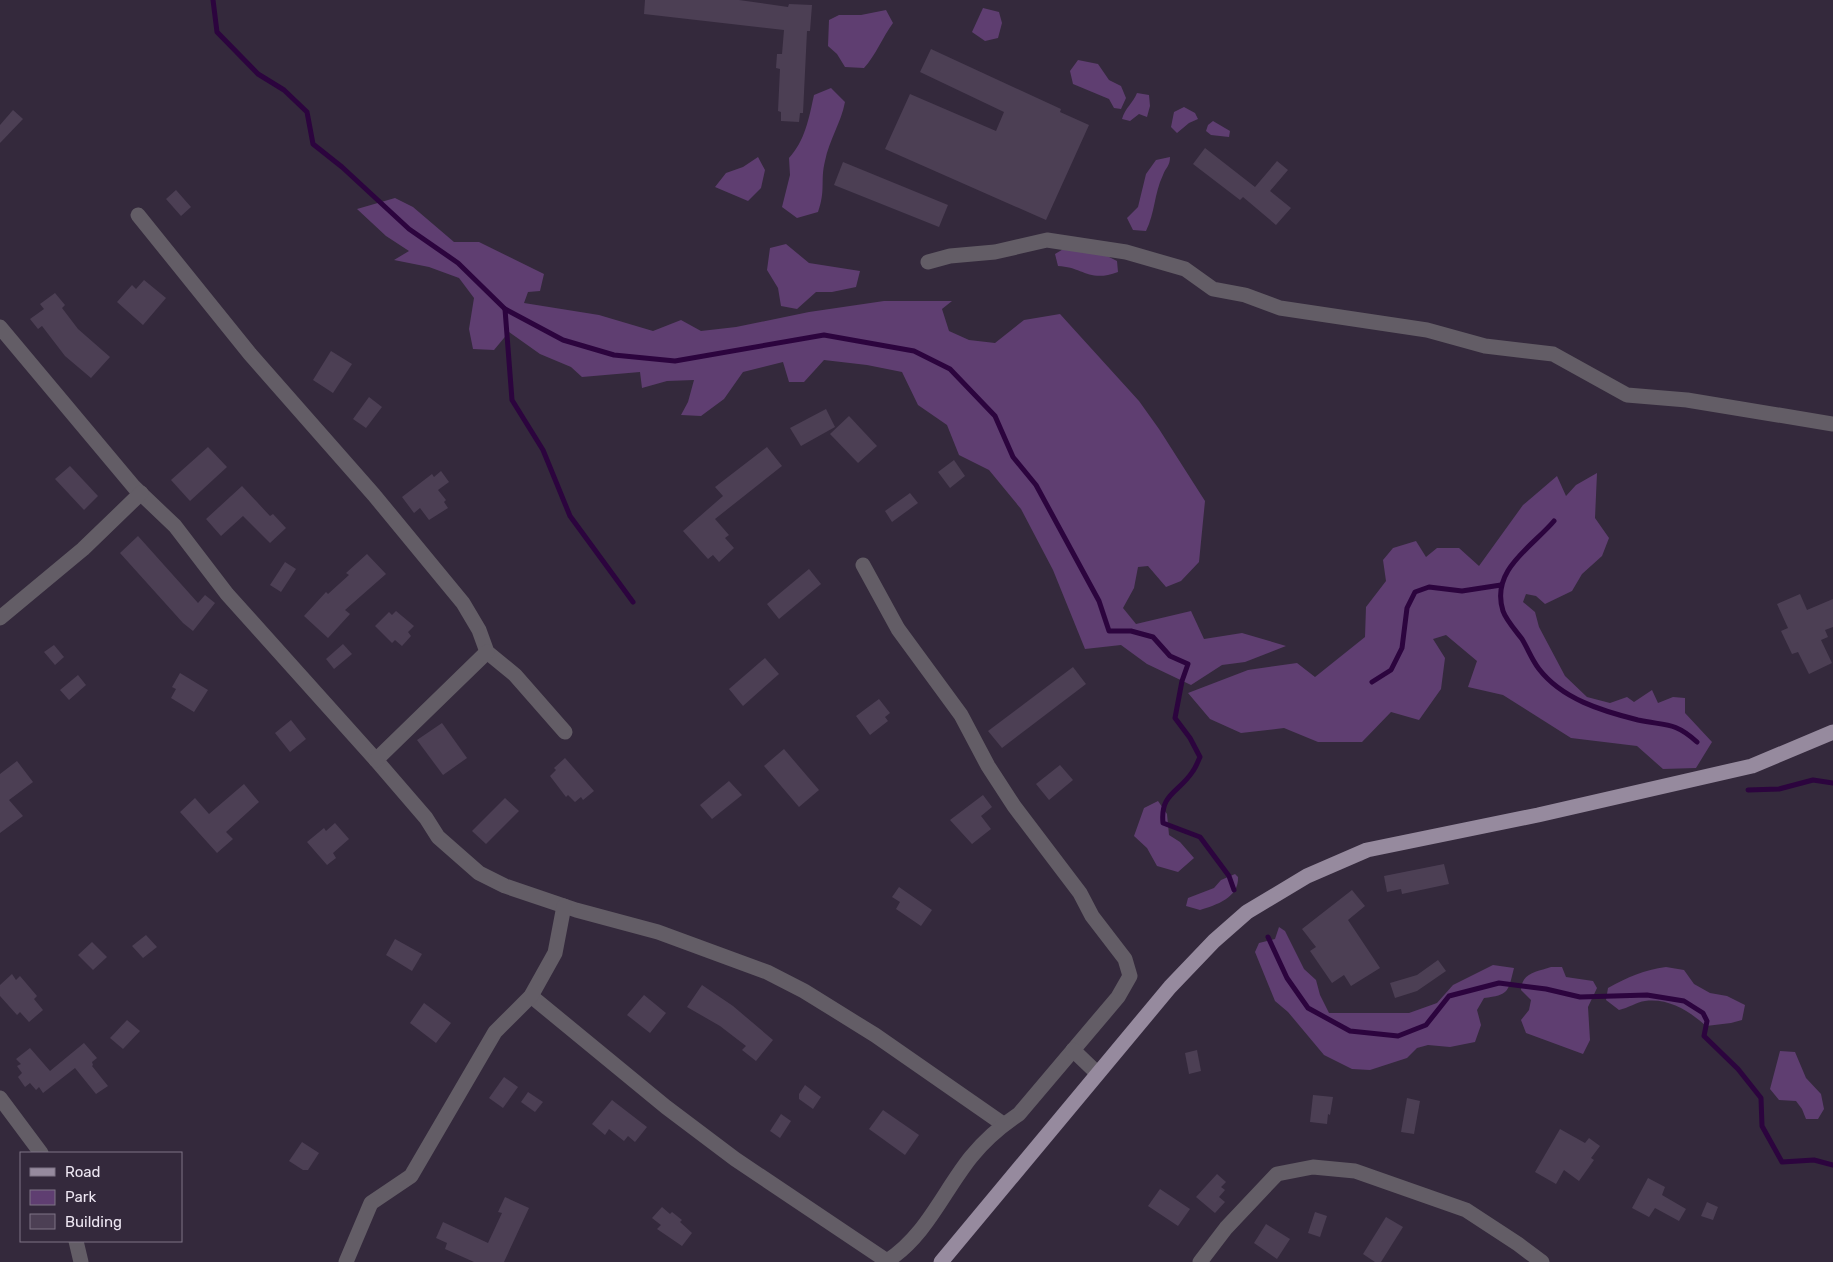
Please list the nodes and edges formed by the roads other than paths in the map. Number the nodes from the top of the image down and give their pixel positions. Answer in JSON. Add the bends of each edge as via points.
{"nodes":[{"id":1,"x":138,"y":215,"type":"dead end"},
{"id":2,"x":928,"y":262,"type":"dead end"},
{"id":3,"x":0,"y":327,"type":"edge"},
{"id":4,"x":1833,"y":424,"type":"edge"},
{"id":5,"x":141,"y":493,"type":"junction"},
{"id":6,"x":863,"y":565,"type":"dead end"},
{"id":7,"x":0,"y":618,"type":"edge"},
{"id":8,"x":487,"y":652,"type":"junction"},
{"id":9,"x":565,"y":732,"type":"dead end"},
{"id":10,"x":1833,"y":732,"type":"edge"},
{"id":11,"x":376,"y":760,"type":"junction"},
{"id":12,"x":564,"y":906,"type":"junction"},
{"id":13,"x":531,"y":996,"type":"junction"},
{"id":14,"x":1073,"y":1050,"type":"junction"},
{"id":15,"x":1097,"y":1073,"type":"junction"},
{"id":16,"x":0,"y":1098,"type":"edge"},
{"id":17,"x":1003,"y":1124,"type":"junction"},
{"id":18,"x":40,"y":1152,"type":"edge"},
{"id":19,"x":76,"y":1242,"type":"edge"},
{"id":20,"x":1206,"y":1260,"type":"edge"},
{"id":21,"x":81,"y":1262,"type":"edge"},
{"id":22,"x":346,"y":1262,"type":"edge"},
{"id":23,"x":941,"y":1262,"type":"edge"},
{"id":24,"x":1542,"y":1262,"type":"edge"}],
"edges":[{"from":1,"to":8,"type":"street","via":[[250,354],[374,495],[463,603]]},
{"from":2,"to":4,"type":"street","via":[[1047,240],[1126,252],[1185,269],[1213,289],[1245,295],[1280,308],[1427,330],[1486,346],[1553,354],[1627,394],[1687,400]]},
{"from":3,"to":5,"type":"street"},
{"from":5,"to":7,"type":"street","via":[[83,549]]},
{"from":5,"to":11,"type":"street","via":[[175,526],[227,594]]},
{"from":6,"to":14,"type":"street","via":[[898,629],[960,715],[1009,798],[1125,959],[1130,976],[1118,997]]},
{"from":8,"to":9,"type":"street","via":[[515,675]]},
{"from":8,"to":11,"type":"street"},
{"from":10,"to":15,"type":"main road","via":[[1752,766],[1367,850],[1307,876],[1247,912],[1214,941]]},
{"from":11,"to":12,"type":"street","via":[[426,818],[438,837],[479,873],[505,886]]},
{"from":12,"to":13,"type":"street","via":[[555,953]]},
{"from":12,"to":17,"type":"street","via":[[658,932],[767,972],[875,1035]]},
{"from":13,"to":17,"type":"street","via":[[666,1107],[735,1158],[887,1260],[898,1254],[937,1210],[971,1157]]},
{"from":13,"to":22,"type":"street","via":[[495,1032],[411,1176],[371,1203]]},
{"from":14,"to":15,"type":"street"},
{"from":14,"to":17,"type":"street","via":[[1019,1114]]},
{"from":15,"to":23,"type":"main road"},
{"from":16,"to":18,"type":"street"},
{"from":19,"to":21,"type":"street"},
{"from":20,"to":24,"type":"street","via":[[1226,1228],[1277,1174],[1313,1167],[1356,1171],[1466,1210]]}]}
